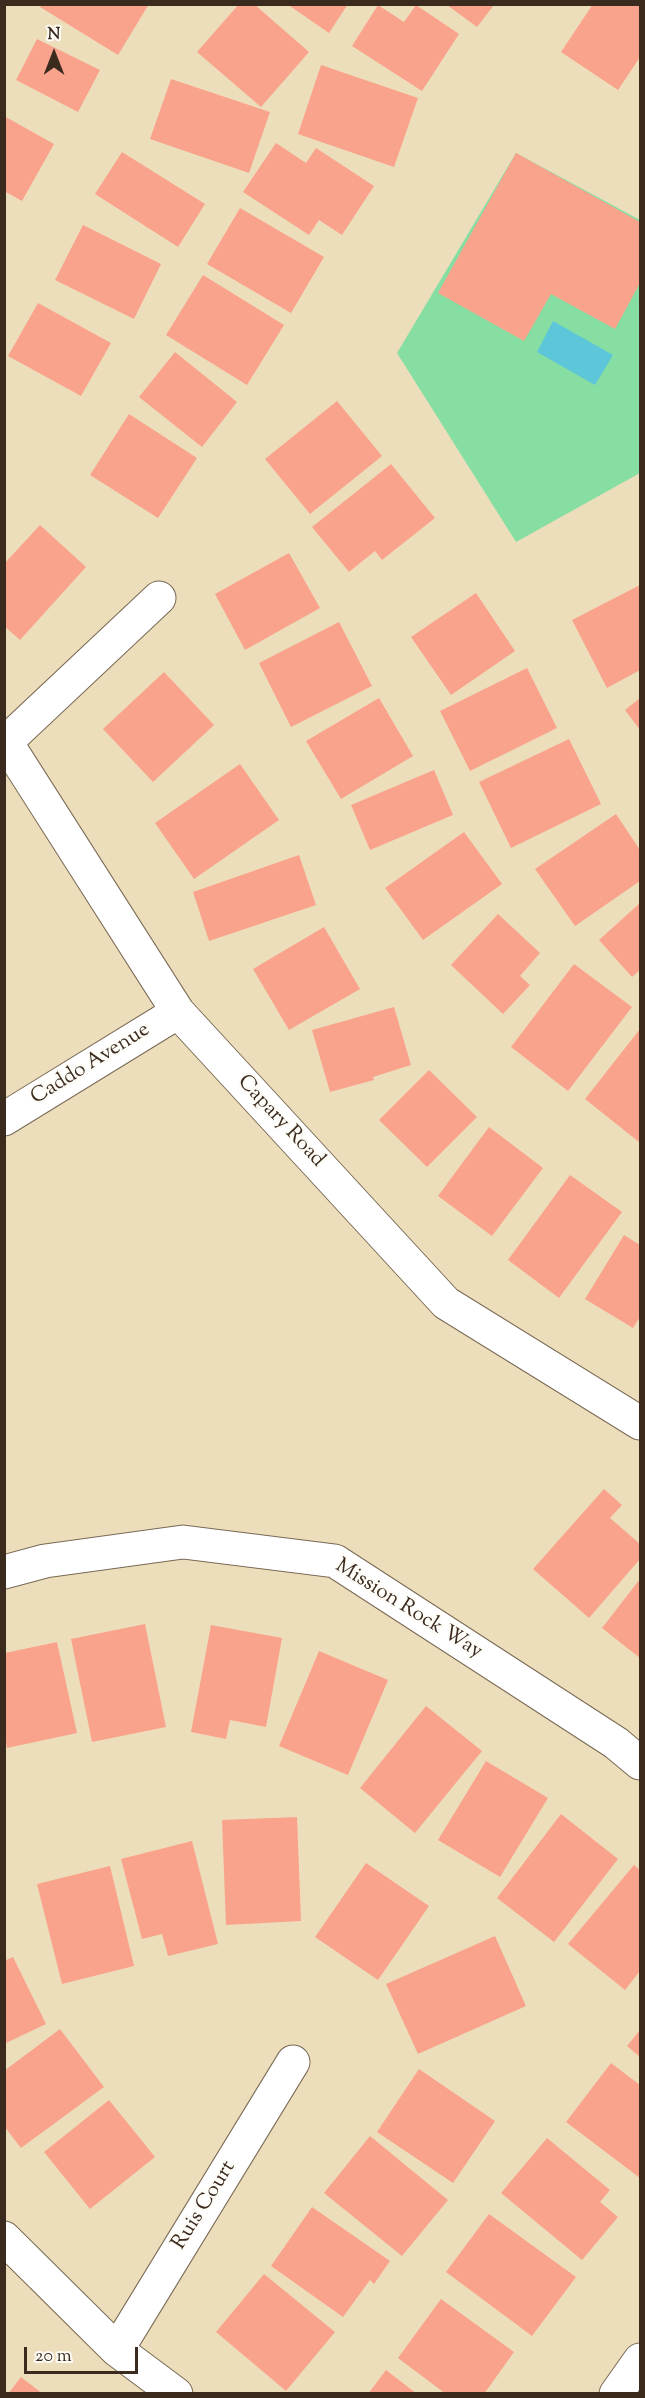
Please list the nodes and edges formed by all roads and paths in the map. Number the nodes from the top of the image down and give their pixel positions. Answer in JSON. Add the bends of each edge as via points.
{"nodes":[{"id":1,"x":159,"y":598,"type":"dead end"},
{"id":2,"x":6,"y":740,"type":"edge"},
{"id":3,"x":178,"y":1012,"type":"junction"},
{"id":4,"x":4,"y":1119,"type":"edge"},
{"id":5,"x":640,"y":1423,"type":"edge"},
{"id":6,"x":4,"y":1572,"type":"edge"},
{"id":7,"x":640,"y":1763,"type":"edge"},
{"id":8,"x":294,"y":2062,"type":"dead end"},
{"id":9,"x":4,"y":2238,"type":"edge"},
{"id":10,"x":117,"y":2350,"type":"junction"},
{"id":11,"x":640,"y":2360,"type":"edge"},
{"id":12,"x":176,"y":2394,"type":"edge"},
{"id":13,"x":616,"y":2394,"type":"edge"}],
"edges":[{"from":1,"to":2,"type":"street"},
{"from":2,"to":3,"type":"street","name":"Capary Road"},
{"from":3,"to":4,"type":"street","name":"Caddo Avenue"},
{"from":3,"to":5,"type":"street","name":"Capary Road","via":[[446,1303]]},
{"from":6,"to":7,"type":"street","name":"Mission Rock Way","via":[[45,1560],[183,1542],[335,1560],[616,1743]]},
{"from":8,"to":10,"type":"street","name":"Ruis Court"},
{"from":9,"to":10,"type":"street"},
{"from":10,"to":12,"type":"street"},
{"from":11,"to":13,"type":"street"}]}
